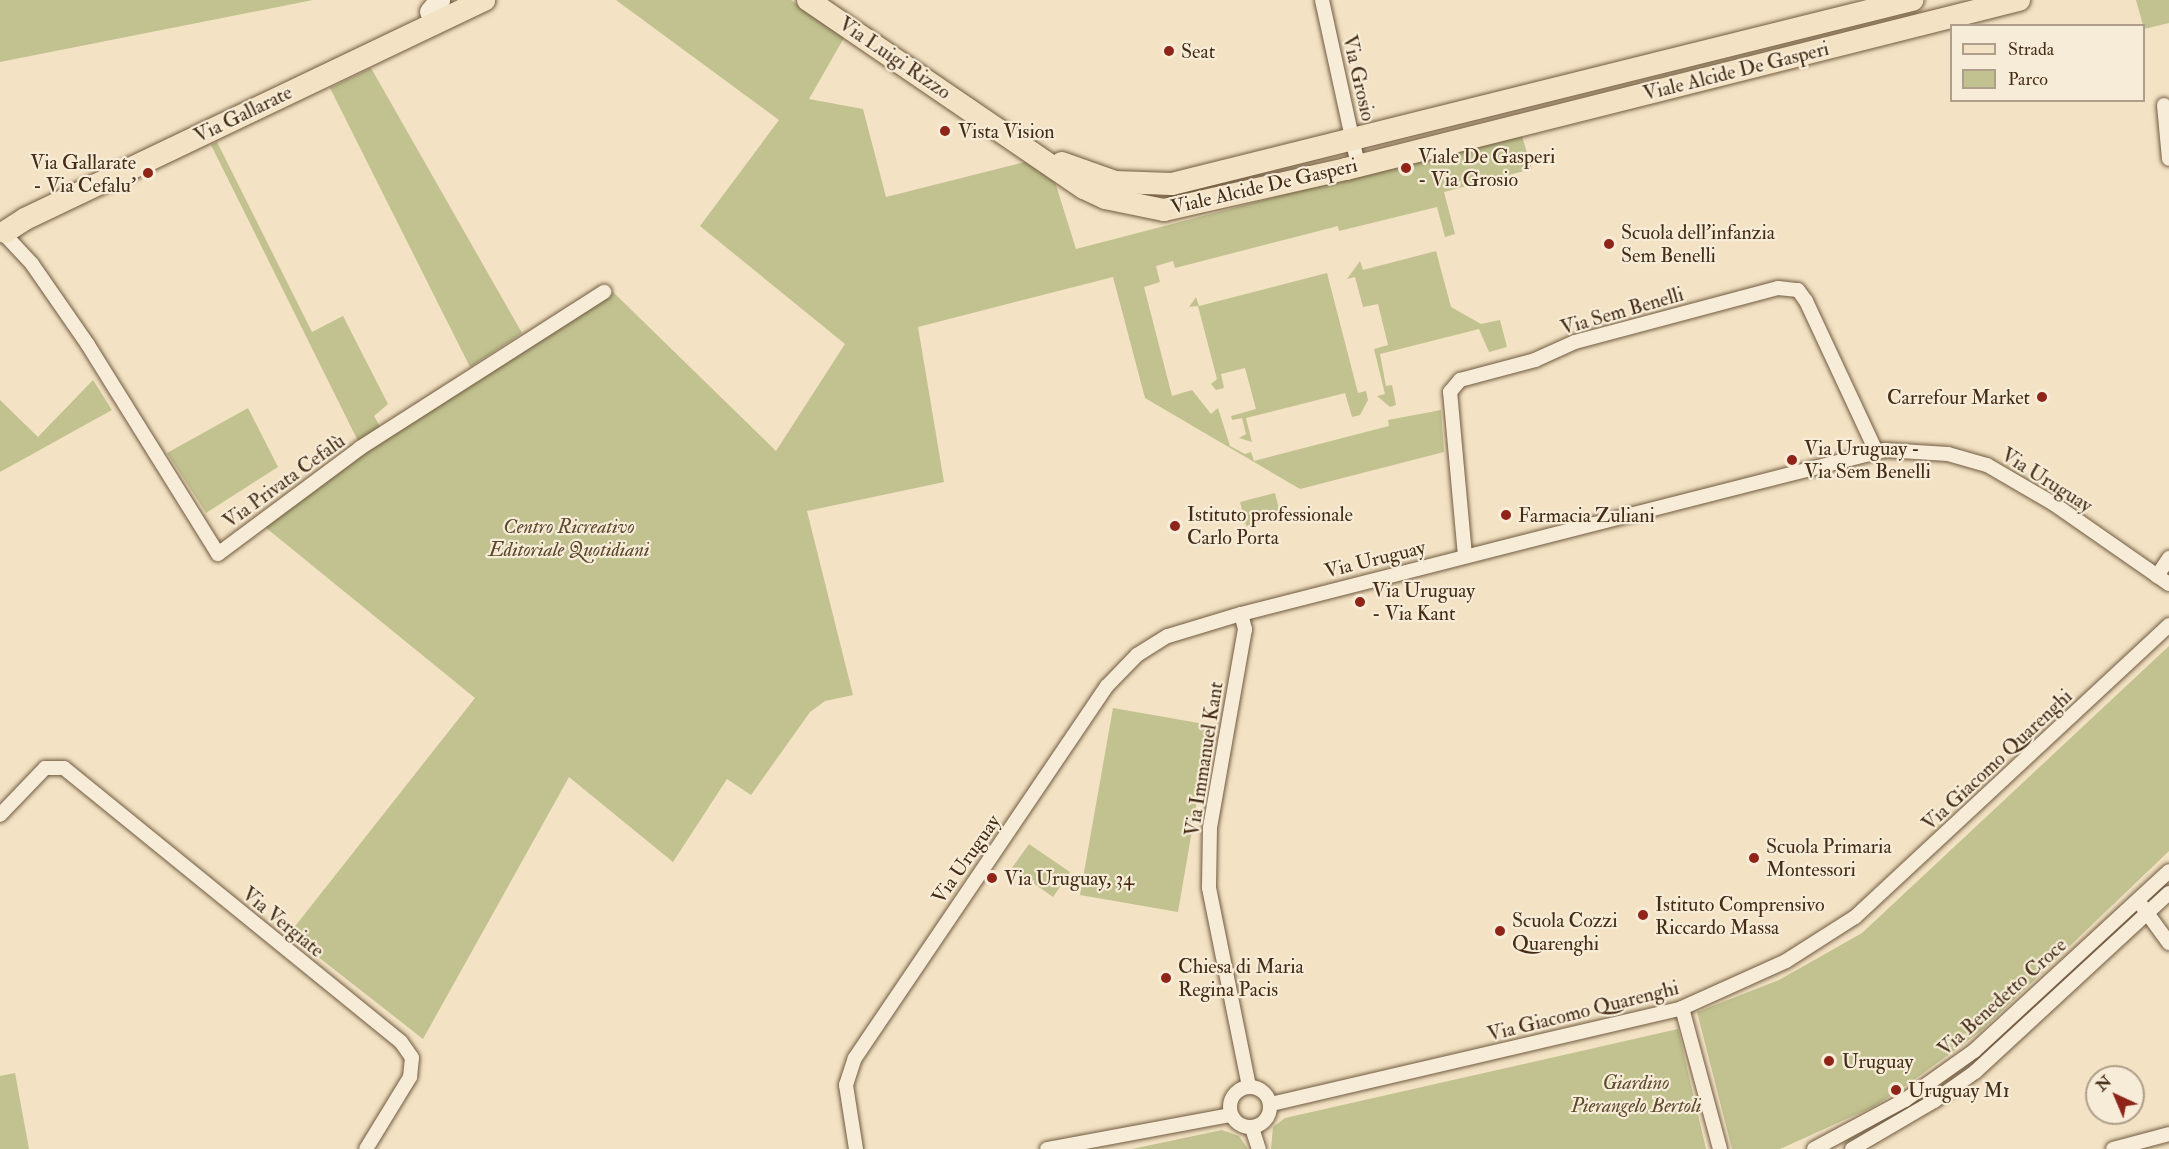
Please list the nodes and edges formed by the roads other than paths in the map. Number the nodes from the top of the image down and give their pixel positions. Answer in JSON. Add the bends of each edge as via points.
{"nodes":[{"id":1,"x":454,"y":0,"type":"edge"},
{"id":2,"x":484,"y":0,"type":"edge"},
{"id":3,"x":808,"y":0,"type":"edge"},
{"id":4,"x":1322,"y":0,"type":"edge"},
{"id":5,"x":1912,"y":0,"type":"edge"},
{"id":6,"x":2019,"y":0,"type":"edge"},
{"id":7,"x":435,"y":6,"type":"edge"},
{"id":8,"x":2164,"y":105,"type":"dead end"},
{"id":9,"x":1352,"y":136,"type":"junction"},
{"id":10,"x":1041,"y":155,"type":"junction"},
{"id":11,"x":2169,"y":159,"type":"edge"},
{"id":12,"x":1358,"y":165,"type":"junction"},
{"id":13,"x":2,"y":231,"type":"edge"},
{"id":14,"x":604,"y":292,"type":"dead end"},
{"id":15,"x":1876,"y":451,"type":"junction"},
{"id":16,"x":1465,"y":556,"type":"junction"},
{"id":17,"x":2169,"y":558,"type":"edge"},
{"id":18,"x":2157,"y":576,"type":"junction"},
{"id":19,"x":2169,"y":584,"type":"edge"},
{"id":20,"x":1241,"y":614,"type":"junction"},
{"id":21,"x":2169,"y":625,"type":"edge"},
{"id":22,"x":0,"y":815,"type":"edge"},
{"id":23,"x":2169,"y":871,"type":"edge"},
{"id":24,"x":2169,"y":893,"type":"edge"},
{"id":25,"x":2136,"y":900,"type":"junction"},
{"id":26,"x":2148,"y":913,"type":"junction"},
{"id":27,"x":2169,"y":942,"type":"edge"},
{"id":28,"x":1682,"y":1008,"type":"junction"},
{"id":29,"x":1249,"y":1087,"type":"junction"},
{"id":30,"x":1270,"y":1104,"type":"junction"},
{"id":31,"x":1231,"y":1115,"type":"junction"},
{"id":32,"x":1252,"y":1128,"type":"junction"},
{"id":33,"x":2169,"y":1134,"type":"edge"},
{"id":34,"x":367,"y":1146,"type":"edge"},
{"id":35,"x":856,"y":1149,"type":"edge"},
{"id":36,"x":1047,"y":1149,"type":"edge"},
{"id":37,"x":1259,"y":1149,"type":"edge"},
{"id":38,"x":1720,"y":1149,"type":"edge"},
{"id":39,"x":1814,"y":1149,"type":"edge"},
{"id":40,"x":1852,"y":1149,"type":"edge"},
{"id":41,"x":2113,"y":1149,"type":"edge"}],
"edges":[{"from":1,"to":7,"type":"main road","name":"Via Gallarate"},
{"from":2,"to":13,"type":"main road","name":"Via Gallarate"},
{"from":3,"to":10,"type":"main road","name":"Via Luigi Rizzo"},
{"from":4,"to":9,"type":"street","name":"Via Grosio"},
{"from":5,"to":9,"type":"main road","name":"Viale Alcide De Gasperi"},
{"from":6,"to":12,"type":"main road","name":"Viale Alcide De Gasperi"},
{"from":7,"to":13,"type":"main road","name":"Via Gallarate"},
{"from":8,"to":11,"type":"street"},
{"from":9,"to":10,"type":"main road","name":"Viale Alcide De Gasperi","via":[[1172,184],[1115,182]]},
{"from":9,"to":12,"type":"street","name":"Via Grosio"},
{"from":10,"to":12,"type":"main road","name":"Viale Alcide De Gasperi","via":[[1084,188],[1106,198],[1164,210]]},
{"from":13,"to":14,"type":"street","name":"Via Privata Cefalù","via":[[32,264],[88,345],[218,554],[360,448]]},
{"from":15,"to":16,"type":"street","name":"Via Uruguay"},
{"from":15,"to":16,"type":"street","name":"Via Sem Benelli","via":[[1806,301],[1798,290],[1778,288],[1575,342],[1535,360],[1460,380],[1450,392]]},
{"from":15,"to":18,"type":"street","name":"Via Uruguay","via":[[1931,452],[1987,465],[2038,494]]},
{"from":16,"to":20,"type":"street","name":"Via Uruguay"},
{"from":17,"to":18,"type":"street"},
{"from":18,"to":19,"type":"street","name":"Via Uruguay"},
{"from":20,"to":29,"type":"street","name":"Via Immanuel Kant","via":[[1245,629],[1210,828],[1209,888]]},
{"from":20,"to":35,"type":"street","name":"Via Uruguay","via":[[1160,640],[1130,661],[1107,686],[855,1058],[846,1084]]},
{"from":21,"to":28,"type":"street","name":"Via Giacomo Quarenghi","via":[[1855,917],[1786,961]]},
{"from":22,"to":34,"type":"street","name":"Via Vergiate","via":[[38,774],[52,766],[68,771],[404,1046],[413,1063],[410,1077]]},
{"from":23,"to":25,"type":"street","name":"Via Benedetto Croce"},
{"from":24,"to":26,"type":"street","name":"Via Benedetto Croce"},
{"from":25,"to":26,"type":"street"},
{"from":25,"to":39,"type":"street","name":"Via Benedetto Croce","via":[[1974,1051],[1920,1090]]},
{"from":26,"to":27,"type":"street"},
{"from":26,"to":40,"type":"street","name":"Via Benedetto Croce","via":[[1975,1072]]},
{"from":28,"to":30,"type":"street","name":"Via Giacomo Quarenghi"},
{"from":28,"to":38,"type":"street"},
{"from":29,"to":30,"type":"street","via":[[1261,1090]]},
{"from":29,"to":31,"type":"street","via":[[1233,1096]]},
{"from":30,"to":32,"type":"street","via":[[1264,1123]]},
{"from":31,"to":32,"type":"street","via":[[1239,1125]]},
{"from":31,"to":36,"type":"street"},
{"from":32,"to":37,"type":"street"},
{"from":33,"to":41,"type":"street"}]}
